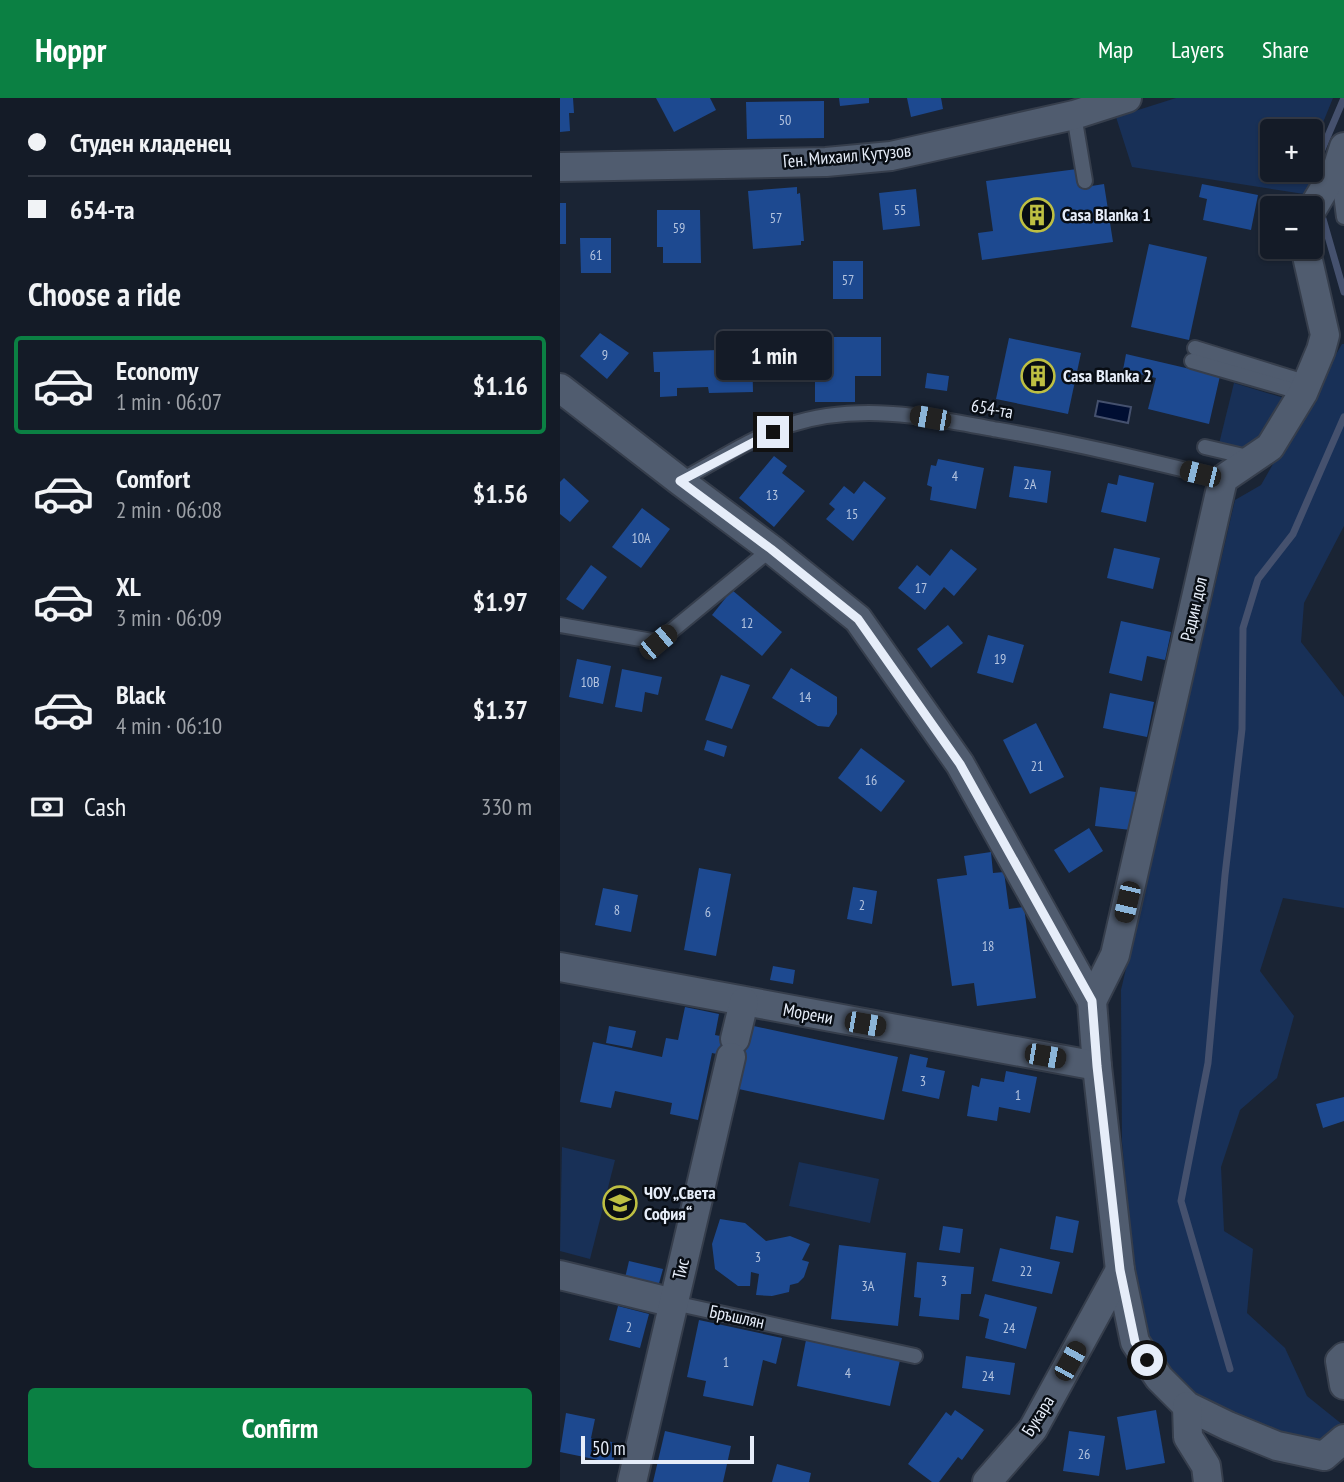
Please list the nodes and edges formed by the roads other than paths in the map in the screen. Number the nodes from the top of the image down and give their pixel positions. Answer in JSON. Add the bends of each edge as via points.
{"nodes":[{"id":1,"x":1127,"y":98,"type":"edge"},
{"id":2,"x":1074,"y":115,"type":"junction"},
{"id":3,"x":1341,"y":156,"type":"edge"},
{"id":4,"x":560,"y":167,"type":"edge"},
{"id":5,"x":1085,"y":181,"type":"dead end"},
{"id":6,"x":1319,"y":196,"type":"edge"},
{"id":7,"x":1344,"y":217,"type":"edge"},
{"id":8,"x":1308,"y":259,"type":"edge"},
{"id":9,"x":1194,"y":355,"type":"dead end"},
{"id":10,"x":560,"y":388,"type":"edge"},
{"id":11,"x":1306,"y":388,"type":"junction"},
{"id":12,"x":1205,"y":447,"type":"dead end"},
{"id":13,"x":1253,"y":458,"type":"junction"},
{"id":14,"x":1223,"y":479,"type":"junction"},
{"id":15,"x":680,"y":481,"type":"junction"},
{"id":16,"x":771,"y":549,"type":"junction"},
{"id":17,"x":560,"y":625,"type":"edge"},
{"id":18,"x":560,"y":967,"type":"edge"},
{"id":19,"x":1092,"y":1001,"type":"junction"},
{"id":20,"x":744,"y":1002,"type":"junction"},
{"id":21,"x":1097,"y":1066,"type":"junction"},
{"id":22,"x":1120,"y":1270,"type":"junction"},
{"id":23,"x":560,"y":1275,"type":"edge"},
{"id":24,"x":674,"y":1303,"type":"junction"},
{"id":25,"x":915,"y":1356,"type":"dead end"},
{"id":26,"x":1344,"y":1357,"type":"edge"},
{"id":27,"x":1344,"y":1385,"type":"edge"},
{"id":28,"x":1188,"y":1406,"type":"junction"},
{"id":29,"x":1344,"y":1439,"type":"edge"},
{"id":30,"x":632,"y":1482,"type":"edge"},
{"id":31,"x":987,"y":1482,"type":"edge"},
{"id":32,"x":1208,"y":1482,"type":"edge"}],
"edges":[{"from":1,"to":2,"type":"street","name":"Ген. Михаил Кутузов"},
{"from":2,"to":4,"type":"street","name":"Ген. Михаил Кутузов","via":[[891,156],[826,162]]},
{"from":2,"to":5,"type":"lane"},
{"from":3,"to":6,"type":"street"},
{"from":3,"to":7,"type":"lane"},
{"from":8,"to":11,"type":"street","via":[[1325,335]]},
{"from":9,"to":11,"type":"lane"},
{"from":10,"to":15,"type":"street"},
{"from":11,"to":13,"type":"street","via":[[1270,447]]},
{"from":12,"to":13,"type":"lane"},
{"from":13,"to":14,"type":"street"},
{"from":14,"to":15,"type":"lane","name":"654-та","via":[[1086,445],[907,414],[870,412],[788,425]]},
{"from":14,"to":19,"type":"street","name":"Радин дол","via":[[1115,955]]},
{"from":15,"to":16,"type":"street"},
{"from":16,"to":17,"type":"lane","via":[[658,642]]},
{"from":16,"to":19,"type":"street","via":[[858,619],[960,764]]},
{"from":18,"to":20,"type":"street","name":"Морени"},
{"from":19,"to":21,"type":"street"},
{"from":20,"to":21,"type":"street","name":"Морени"},
{"from":20,"to":24,"type":"street","name":"Тис"},
{"from":21,"to":22,"type":"street"},
{"from":22,"to":28,"type":"street","via":[[1135,1342],[1159,1378]]},
{"from":22,"to":31,"type":"street","name":"Букара","via":[[1033,1429]]},
{"from":23,"to":24,"type":"street","name":"Бръшлян"},
{"from":24,"to":25,"type":"lane","name":"Бръшлян"},
{"from":24,"to":30,"type":"street","name":"Тис"},
{"from":26,"to":27,"type":"street","via":[[1340,1361]]},
{"from":28,"to":29,"type":"street","via":[[1277,1446],[1324,1456]]},
{"from":28,"to":32,"type":"street","via":[[1188,1437],[1206,1465]]}]}
